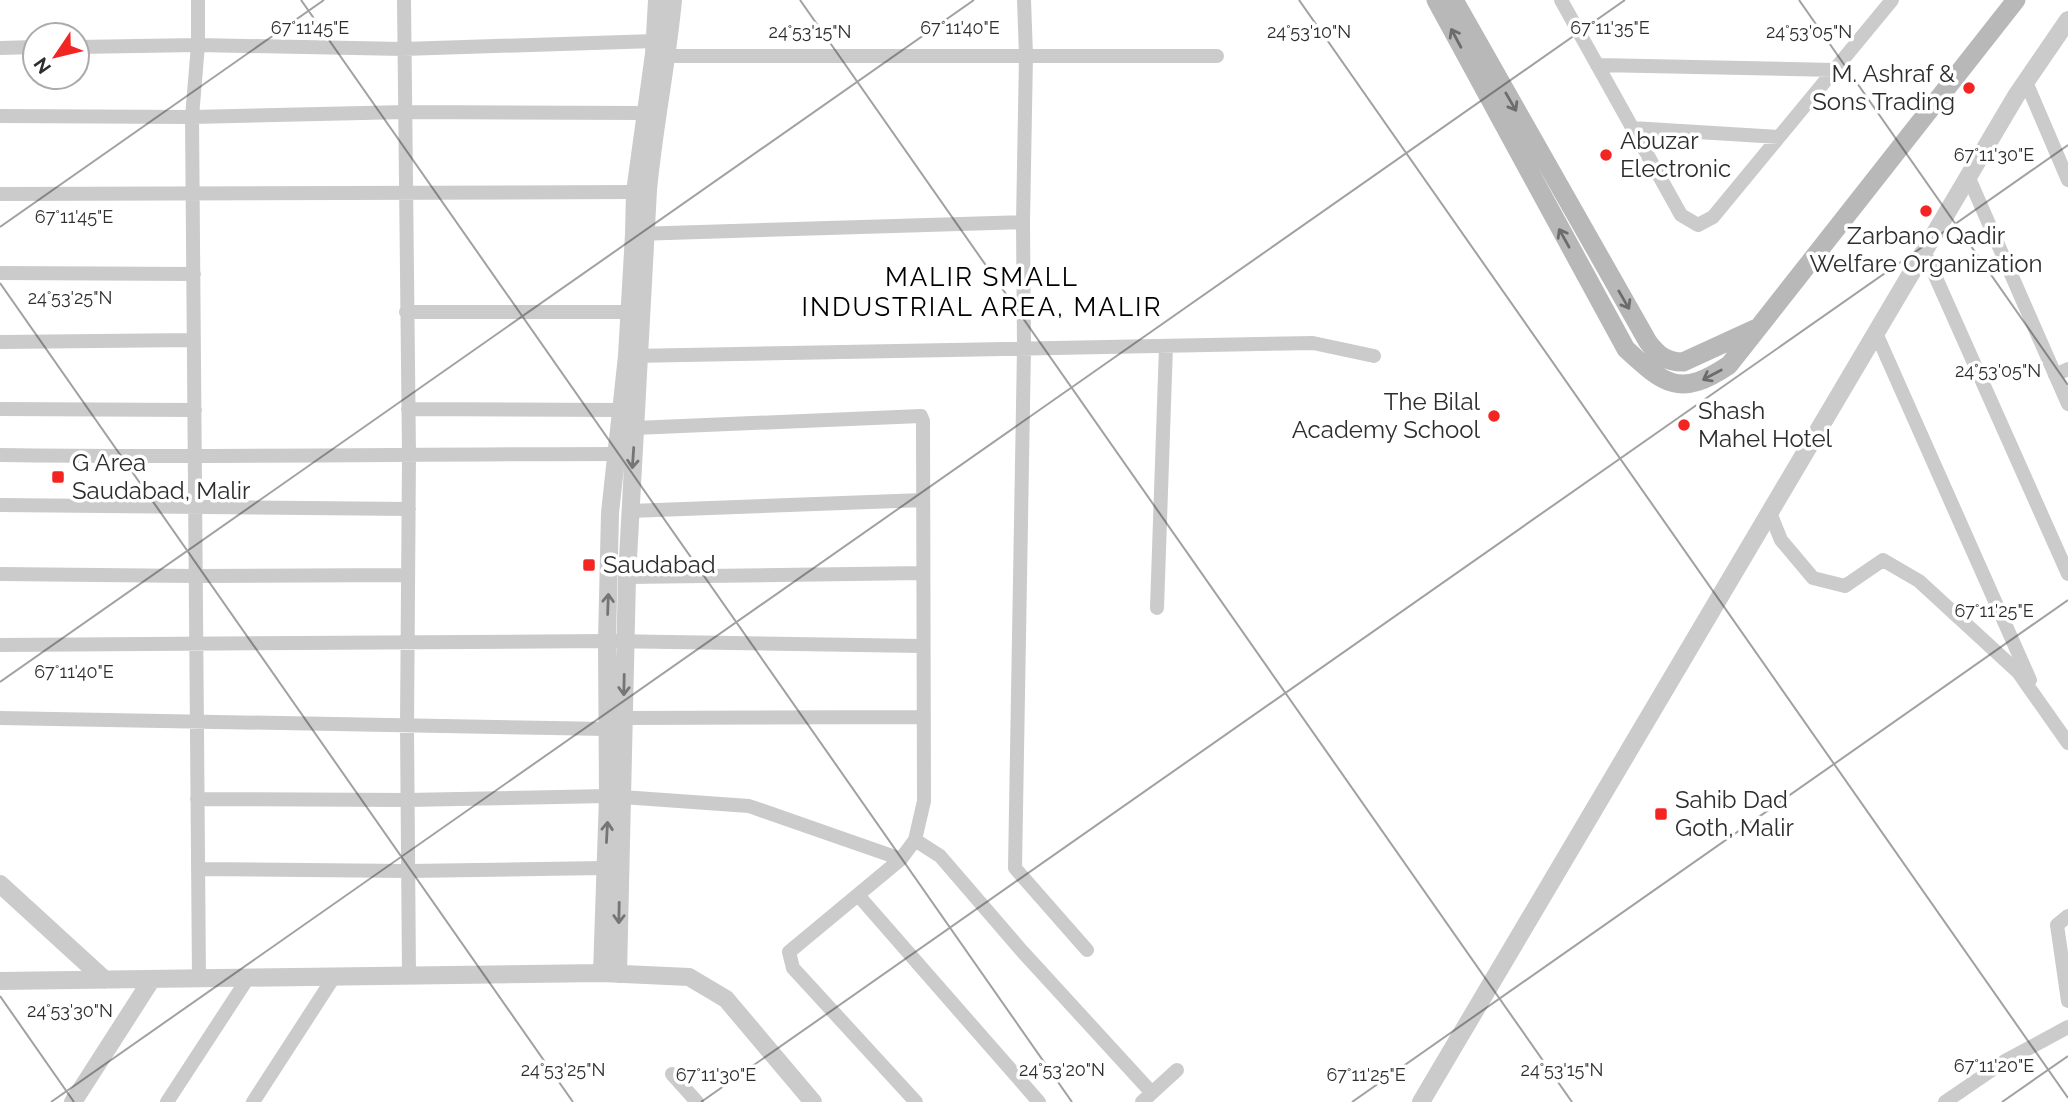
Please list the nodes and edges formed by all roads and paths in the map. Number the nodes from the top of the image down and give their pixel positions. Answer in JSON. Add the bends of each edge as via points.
{"nodes":[{"id":1,"x":198,"y":0,"type":"edge"},
{"id":2,"x":404,"y":0,"type":"edge"},
{"id":3,"x":657,"y":0,"type":"edge"},
{"id":4,"x":673,"y":0,"type":"edge"},
{"id":5,"x":1024,"y":0,"type":"edge"},
{"id":6,"x":1436,"y":0,"type":"edge"},
{"id":7,"x":1454,"y":0,"type":"edge"},
{"id":8,"x":1560,"y":0,"type":"edge"},
{"id":9,"x":1892,"y":0,"type":"edge"},
{"id":10,"x":2016,"y":0,"type":"edge"},
{"id":11,"x":2068,"y":20,"type":"edge"},
{"id":12,"x":655,"y":41,"type":"junction"},
{"id":13,"x":198,"y":45,"type":"junction"},
{"id":14,"x":21,"y":47,"type":"edge"},
{"id":15,"x":91,"y":47,"type":"edge"},
{"id":16,"x":0,"y":48,"type":"edge"},
{"id":17,"x":403,"y":49,"type":"junction"},
{"id":18,"x":668,"y":55,"type":"junction"},
{"id":19,"x":1026,"y":55,"type":"junction"},
{"id":20,"x":1217,"y":56,"type":"dead end"},
{"id":21,"x":1597,"y":65,"type":"junction"},
{"id":22,"x":1835,"y":69,"type":"junction"},
{"id":23,"x":2025,"y":82,"type":"junction"},
{"id":24,"x":406,"y":112,"type":"junction"},
{"id":25,"x":644,"y":113,"type":"junction"},
{"id":26,"x":0,"y":116,"type":"edge"},
{"id":27,"x":192,"y":117,"type":"junction"},
{"id":28,"x":1632,"y":128,"type":"junction"},
{"id":29,"x":1779,"y":137,"type":"junction"},
{"id":30,"x":1968,"y":176,"type":"junction"},
{"id":31,"x":2068,"y":180,"type":"edge"},
{"id":32,"x":635,"y":192,"type":"junction"},
{"id":33,"x":194,"y":193,"type":"junction"},
{"id":34,"x":0,"y":194,"type":"edge"},
{"id":35,"x":407,"y":194,"type":"junction"},
{"id":36,"x":1023,"y":222,"type":"junction"},
{"id":37,"x":640,"y":234,"type":"junction"},
{"id":38,"x":1924,"y":251,"type":"junction"},
{"id":39,"x":0,"y":274,"type":"edge"},
{"id":40,"x":194,"y":274,"type":"junction"},
{"id":41,"x":406,"y":312,"type":"junction"},
{"id":42,"x":629,"y":312,"type":"junction"},
{"id":43,"x":1759,"y":327,"type":"junction"},
{"id":44,"x":1876,"y":333,"type":"junction"},
{"id":45,"x":194,"y":340,"type":"junction"},
{"id":46,"x":0,"y":342,"type":"edge"},
{"id":47,"x":1166,"y":346,"type":"junction"},
{"id":48,"x":1024,"y":348,"type":"junction"},
{"id":49,"x":633,"y":356,"type":"junction"},
{"id":50,"x":1374,"y":356,"type":"dead end"},
{"id":51,"x":2062,"y":372,"type":"edge"},
{"id":52,"x":2068,"y":404,"type":"edge"},
{"id":53,"x":0,"y":409,"type":"edge"},
{"id":54,"x":408,"y":409,"type":"junction"},
{"id":55,"x":195,"y":410,"type":"junction"},
{"id":56,"x":622,"y":410,"type":"junction"},
{"id":57,"x":635,"y":428,"type":"junction"},
{"id":58,"x":409,"y":454,"type":"junction"},
{"id":59,"x":616,"y":454,"type":"junction"},
{"id":60,"x":0,"y":455,"type":"edge"},
{"id":61,"x":195,"y":458,"type":"junction"},
{"id":62,"x":923,"y":500,"type":"junction"},
{"id":63,"x":0,"y":505,"type":"edge"},
{"id":64,"x":195,"y":507,"type":"junction"},
{"id":65,"x":409,"y":509,"type":"junction"},
{"id":66,"x":630,"y":511,"type":"junction"},
{"id":67,"x":1770,"y":513,"type":"junction"},
{"id":68,"x":923,"y":573,"type":"junction"},
{"id":69,"x":0,"y":574,"type":"edge"},
{"id":70,"x":2068,"y":574,"type":"edge"},
{"id":71,"x":408,"y":575,"type":"junction"},
{"id":72,"x":195,"y":576,"type":"junction"},
{"id":73,"x":627,"y":577,"type":"junction"},
{"id":74,"x":1157,"y":608,"type":"dead end"},
{"id":75,"x":616,"y":641,"type":"junction"},
{"id":76,"x":408,"y":644,"type":"junction"},
{"id":77,"x":0,"y":645,"type":"edge"},
{"id":78,"x":196,"y":645,"type":"junction"},
{"id":79,"x":922,"y":646,"type":"junction"},
{"id":80,"x":2040,"y":704,"type":"junction"},
{"id":81,"x":922,"y":717,"type":"junction"},
{"id":82,"x":0,"y":718,"type":"edge"},
{"id":83,"x":624,"y":718,"type":"junction"},
{"id":84,"x":197,"y":722,"type":"junction"},
{"id":85,"x":407,"y":727,"type":"junction"},
{"id":86,"x":607,"y":729,"type":"junction"},
{"id":87,"x":2068,"y":743,"type":"edge"},
{"id":88,"x":615,"y":797,"type":"junction"},
{"id":89,"x":197,"y":799,"type":"junction"},
{"id":90,"x":407,"y":800,"type":"junction"},
{"id":91,"x":915,"y":841,"type":"junction"},
{"id":92,"x":901,"y":859,"type":"junction"},
{"id":93,"x":605,"y":868,"type":"junction"},
{"id":94,"x":198,"y":869,"type":"junction"},
{"id":95,"x":408,"y":871,"type":"junction"},
{"id":96,"x":0,"y":884,"type":"edge"},
{"id":97,"x":858,"y":895,"type":"junction"},
{"id":98,"x":2068,"y":916,"type":"edge"},
{"id":99,"x":1087,"y":950,"type":"dead end"},
{"id":100,"x":610,"y":974,"type":"junction"},
{"id":101,"x":409,"y":976,"type":"junction"},
{"id":102,"x":334,"y":977,"type":"junction"},
{"id":103,"x":248,"y":978,"type":"junction"},
{"id":104,"x":152,"y":979,"type":"junction"},
{"id":105,"x":199,"y":979,"type":"junction"},
{"id":106,"x":105,"y":980,"type":"junction"},
{"id":107,"x":0,"y":981,"type":"edge"},
{"id":108,"x":2068,"y":1002,"type":"edge"},
{"id":109,"x":2068,"y":1027,"type":"edge"},
{"id":110,"x":1177,"y":1070,"type":"dead end"},
{"id":111,"x":672,"y":1074,"type":"dead end"},
{"id":112,"x":1147,"y":1097,"type":"edge"},
{"id":113,"x":73,"y":1102,"type":"edge"},
{"id":114,"x":167,"y":1102,"type":"edge"},
{"id":115,"x":253,"y":1102,"type":"edge"},
{"id":116,"x":697,"y":1102,"type":"edge"},
{"id":117,"x":813,"y":1102,"type":"edge"},
{"id":118,"x":916,"y":1102,"type":"edge"},
{"id":119,"x":1039,"y":1102,"type":"edge"},
{"id":120,"x":1421,"y":1102,"type":"edge"},
{"id":121,"x":1945,"y":1102,"type":"edge"}],
"edges":[{"from":1,"to":13,"type":"street"},
{"from":2,"to":17,"type":"street"},
{"from":3,"to":12,"type":"street"},
{"from":4,"to":18,"type":"street"},
{"from":5,"to":19,"type":"street"},
{"from":43,"to":6,"type":"main road","one_way":true,"via":[[1729,365],[1708,379],[1682,385],[1655,376],[1626,349]]},
{"from":7,"to":43,"type":"main road","one_way":true,"via":[[1655,350],[1672,362],[1683,362]]},
{"from":8,"to":21,"type":"street"},
{"from":9,"to":22,"type":"street"},
{"from":10,"to":43,"type":"main road"},
{"from":11,"to":23,"type":"street"},
{"from":12,"to":17,"type":"street"},
{"from":12,"to":25,"type":"street"},
{"from":13,"to":15,"type":"street"},
{"from":13,"to":17,"type":"street"},
{"from":13,"to":27,"type":"street"},
{"from":14,"to":16,"type":"street"},
{"from":17,"to":24,"type":"street"},
{"from":18,"to":19,"type":"street"},
{"from":18,"to":37,"type":"street"},
{"from":19,"to":20,"type":"street"},
{"from":19,"to":36,"type":"street"},
{"from":21,"to":22,"type":"street"},
{"from":21,"to":28,"type":"street"},
{"from":22,"to":29,"type":"street"},
{"from":23,"to":30,"type":"street"},
{"from":23,"to":31,"type":"street"},
{"from":24,"to":25,"type":"street"},
{"from":24,"to":27,"type":"street"},
{"from":24,"to":35,"type":"street"},
{"from":25,"to":32,"type":"street"},
{"from":26,"to":27,"type":"street"},
{"from":27,"to":33,"type":"street"},
{"from":28,"to":29,"type":"street"},
{"from":28,"to":29,"type":"street","via":[[1681,215],[1698,225],[1713,217]]},
{"from":30,"to":38,"type":"street"},
{"from":30,"to":51,"type":"street"},
{"from":32,"to":35,"type":"street"},
{"from":32,"to":37,"type":"street"},
{"from":33,"to":34,"type":"street"},
{"from":33,"to":35,"type":"street"},
{"from":33,"to":40,"type":"street"},
{"from":35,"to":41,"type":"street"},
{"from":36,"to":37,"type":"street"},
{"from":36,"to":48,"type":"street"},
{"from":37,"to":42,"type":"street"},
{"from":37,"to":49,"type":"street"},
{"from":38,"to":44,"type":"street"},
{"from":38,"to":70,"type":"street"},
{"from":39,"to":40,"type":"street"},
{"from":40,"to":45,"type":"street"},
{"from":41,"to":42,"type":"street"},
{"from":41,"to":54,"type":"street"},
{"from":42,"to":49,"type":"street"},
{"from":44,"to":67,"type":"street"},
{"from":44,"to":80,"type":"street"},
{"from":45,"to":46,"type":"street"},
{"from":45,"to":55,"type":"street"},
{"from":47,"to":48,"type":"street"},
{"from":47,"to":50,"type":"street","via":[[1313,343]]},
{"from":47,"to":74,"type":"street"},
{"from":48,"to":49,"type":"street"},
{"from":48,"to":99,"type":"street","via":[[1015,869]]},
{"from":49,"to":56,"type":"street"},
{"from":49,"to":57,"type":"street"},
{"from":51,"to":52,"type":"street"},
{"from":53,"to":55,"type":"street"},
{"from":54,"to":56,"type":"street"},
{"from":54,"to":58,"type":"street"},
{"from":55,"to":61,"type":"street"},
{"from":56,"to":59,"type":"street"},
{"from":57,"to":62,"type":"street","via":[[921,416]]},
{"from":57,"to":66,"type":"street","one_way":true},
{"from":58,"to":59,"type":"street"},
{"from":58,"to":61,"type":"street"},
{"from":58,"to":65,"type":"street"},
{"from":75,"to":59,"type":"street","one_way":true,"via":[[610,513]]},
{"from":60,"to":61,"type":"street"},
{"from":61,"to":64,"type":"street"},
{"from":62,"to":66,"type":"street"},
{"from":62,"to":68,"type":"street"},
{"from":63,"to":64,"type":"street"},
{"from":64,"to":65,"type":"street"},
{"from":64,"to":72,"type":"street"},
{"from":65,"to":71,"type":"street"},
{"from":66,"to":73,"type":"street"},
{"from":67,"to":80,"type":"street","via":[[1781,540],[1813,578],[1845,586],[1883,560],[1919,581],[2018,672]]},
{"from":67,"to":120,"type":"street"},
{"from":68,"to":73,"type":"street"},
{"from":68,"to":79,"type":"street"},
{"from":69,"to":72,"type":"street"},
{"from":71,"to":72,"type":"street"},
{"from":71,"to":76,"type":"street"},
{"from":72,"to":78,"type":"street"},
{"from":73,"to":75,"type":"street"},
{"from":75,"to":76,"type":"street"},
{"from":75,"to":79,"type":"street"},
{"from":75,"to":83,"type":"street","one_way":true},
{"from":75,"to":86,"type":"street"},
{"from":76,"to":78,"type":"street"},
{"from":76,"to":85,"type":"street"},
{"from":77,"to":78,"type":"street"},
{"from":78,"to":84,"type":"street"},
{"from":79,"to":81,"type":"street"},
{"from":80,"to":87,"type":"street"},
{"from":81,"to":83,"type":"street"},
{"from":81,"to":91,"type":"street","via":[[924,801]]},
{"from":82,"to":84,"type":"street"},
{"from":83,"to":88,"type":"street"},
{"from":84,"to":85,"type":"street"},
{"from":84,"to":89,"type":"street"},
{"from":85,"to":86,"type":"street"},
{"from":85,"to":90,"type":"street"},
{"from":86,"to":88,"type":"street"},
{"from":88,"to":90,"type":"street"},
{"from":88,"to":92,"type":"street","via":[[749,806]]},
{"from":93,"to":88,"type":"street","one_way":true},
{"from":88,"to":100,"type":"street","one_way":true},
{"from":89,"to":90,"type":"street"},
{"from":89,"to":94,"type":"street"},
{"from":90,"to":95,"type":"street"},
{"from":91,"to":92,"type":"street"},
{"from":91,"to":112,"type":"street","via":[[940,856],[1091,1023]]},
{"from":92,"to":97,"type":"street"},
{"from":93,"to":95,"type":"street"},
{"from":93,"to":100,"type":"street"},
{"from":94,"to":95,"type":"street"},
{"from":94,"to":105,"type":"street"},
{"from":95,"to":101,"type":"street"},
{"from":96,"to":106,"type":"street"},
{"from":97,"to":118,"type":"street","via":[[789,952],[790,960]]},
{"from":97,"to":119,"type":"street"},
{"from":98,"to":108,"type":"street","via":[[2057,925]]},
{"from":100,"to":101,"type":"street"},
{"from":100,"to":117,"type":"street","via":[[690,977],[726,999]]},
{"from":101,"to":102,"type":"street"},
{"from":102,"to":103,"type":"street"},
{"from":102,"to":115,"type":"street"},
{"from":103,"to":105,"type":"street"},
{"from":103,"to":114,"type":"street"},
{"from":104,"to":105,"type":"street"},
{"from":104,"to":106,"type":"street"},
{"from":104,"to":113,"type":"street"},
{"from":106,"to":107,"type":"street"},
{"from":109,"to":121,"type":"street","via":[[2005,1061]]},
{"from":110,"to":112,"type":"street"},
{"from":111,"to":116,"type":"street"}]}
